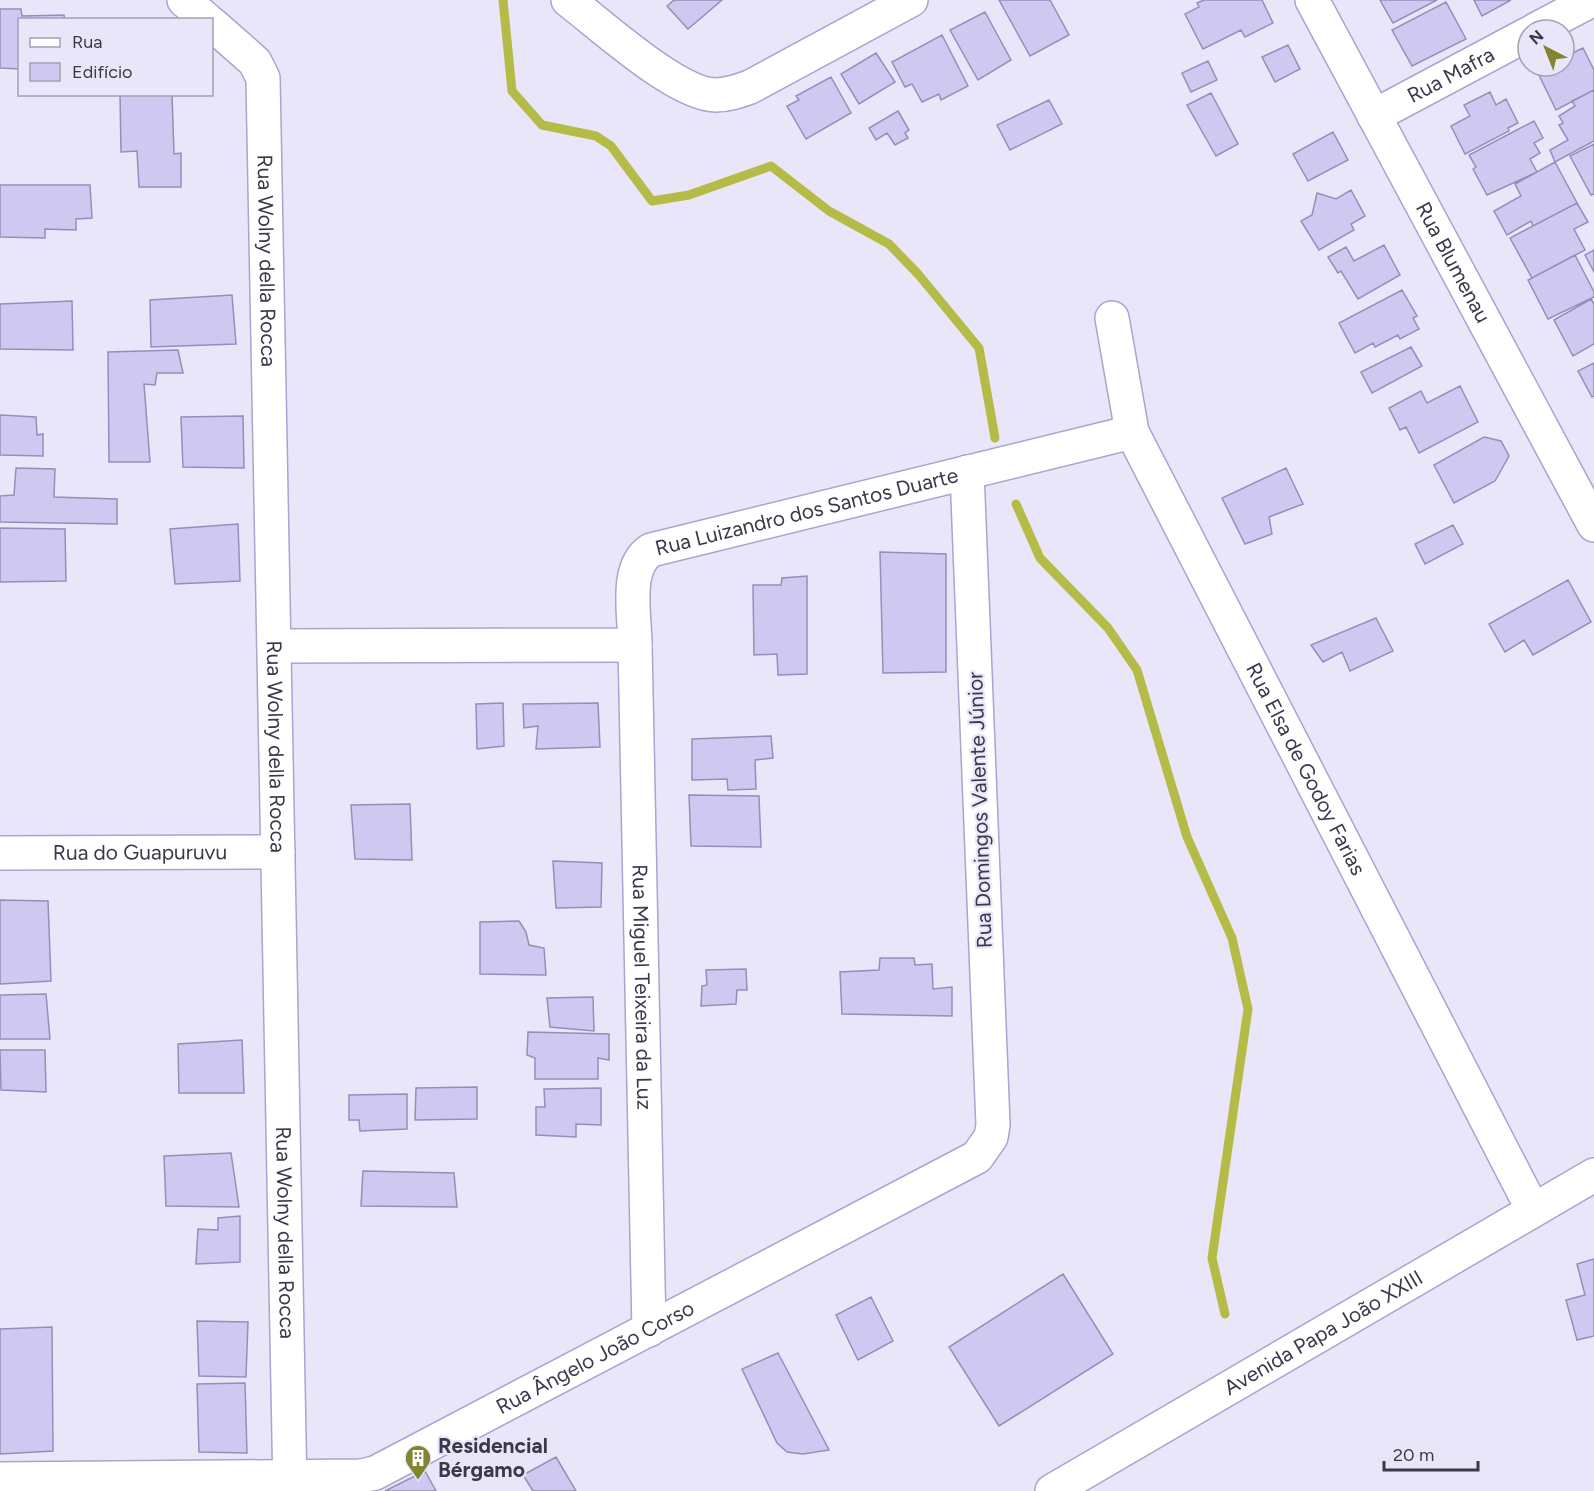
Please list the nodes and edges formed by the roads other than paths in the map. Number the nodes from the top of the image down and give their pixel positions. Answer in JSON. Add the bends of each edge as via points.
{"nodes":[{"id":1,"x":184,"y":0,"type":"edge"},
{"id":2,"x":568,"y":0,"type":"edge"},
{"id":3,"x":911,"y":0,"type":"edge"},
{"id":4,"x":1312,"y":0,"type":"edge"},
{"id":5,"x":1591,"y":5,"type":"edge"},
{"id":6,"x":205,"y":18,"type":"edge"},
{"id":7,"x":1562,"y":18,"type":"edge"},
{"id":8,"x":213,"y":25,"type":"edge"},
{"id":9,"x":1516,"y":40,"type":"edge"},
{"id":10,"x":1374,"y":116,"type":"junction"},
{"id":11,"x":1112,"y":318,"type":"dead end"},
{"id":12,"x":1132,"y":432,"type":"junction"},
{"id":13,"x":967,"y":472,"type":"junction"},
{"id":14,"x":1594,"y":525,"type":"edge"},
{"id":15,"x":635,"y":645,"type":"junction"},
{"id":16,"x":274,"y":646,"type":"junction"},
{"id":17,"x":278,"y":852,"type":"junction"},
{"id":18,"x":0,"y":853,"type":"edge"},
{"id":19,"x":986,"y":1147,"type":"joint"},
{"id":20,"x":1594,"y":1175,"type":"edge"},
{"id":21,"x":1533,"y":1210,"type":"junction"},
{"id":22,"x":649,"y":1330,"type":"junction"},
{"id":23,"x":0,"y":1479,"type":"edge"},
{"id":24,"x":290,"y":1484,"type":"edge"},
{"id":25,"x":1052,"y":1491,"type":"edge"}],
"edges":[{"from":1,"to":6,"type":"street"},
{"from":2,"to":3,"type":"street","via":[[669,77],[690,89],[713,95],[750,87]]},
{"from":4,"to":10,"type":"street","name":"Rua Blumenau"},
{"from":5,"to":7,"type":"street"},
{"from":8,"to":16,"type":"street","name":"Rua Wolny della Rocca","via":[[255,62],[263,78]]},
{"from":9,"to":10,"type":"street","name":"Rua Mafra"},
{"from":10,"to":14,"type":"street","name":"Rua Blumenau"},
{"from":11,"to":12,"type":"street","name":"Rua Elsa de Godoy Farias"},
{"from":12,"to":13,"type":"street","name":"Rua Luizandro dos Santos Duarte"},
{"from":12,"to":21,"type":"street","name":"Rua Elsa de Godoy Farias"},
{"from":13,"to":15,"type":"street","name":"Rua Luizandro dos Santos Duarte","via":[[651,550],[643,555],[634,573]]},
{"from":13,"to":19,"type":"street","name":"Rua Domingos Valente Júnior","via":[[993,1125]]},
{"from":15,"to":16,"type":"street"},
{"from":15,"to":22,"type":"street","name":"Rua Miguel Teixeira da Luz"},
{"from":16,"to":17,"type":"street","name":"Rua Wolny della Rocca"},
{"from":17,"to":18,"type":"street","name":"Rua do Guapuruvu"},
{"from":17,"to":24,"type":"street","name":"Rua Wolny della Rocca"},
{"from":19,"to":22,"type":"street","name":"Rua Ângelo João Corso","via":[[966,1164]]},
{"from":20,"to":21,"type":"street","name":"Avenida Papa João XXIII"},
{"from":21,"to":25,"type":"street","name":"Avenida Papa João XXIII"},
{"from":22,"to":24,"type":"street","name":"Rua Ângelo João Corso","via":[[375,1473]]},
{"from":23,"to":24,"type":"street","name":"Rua Ângelo João Corso"}]}
